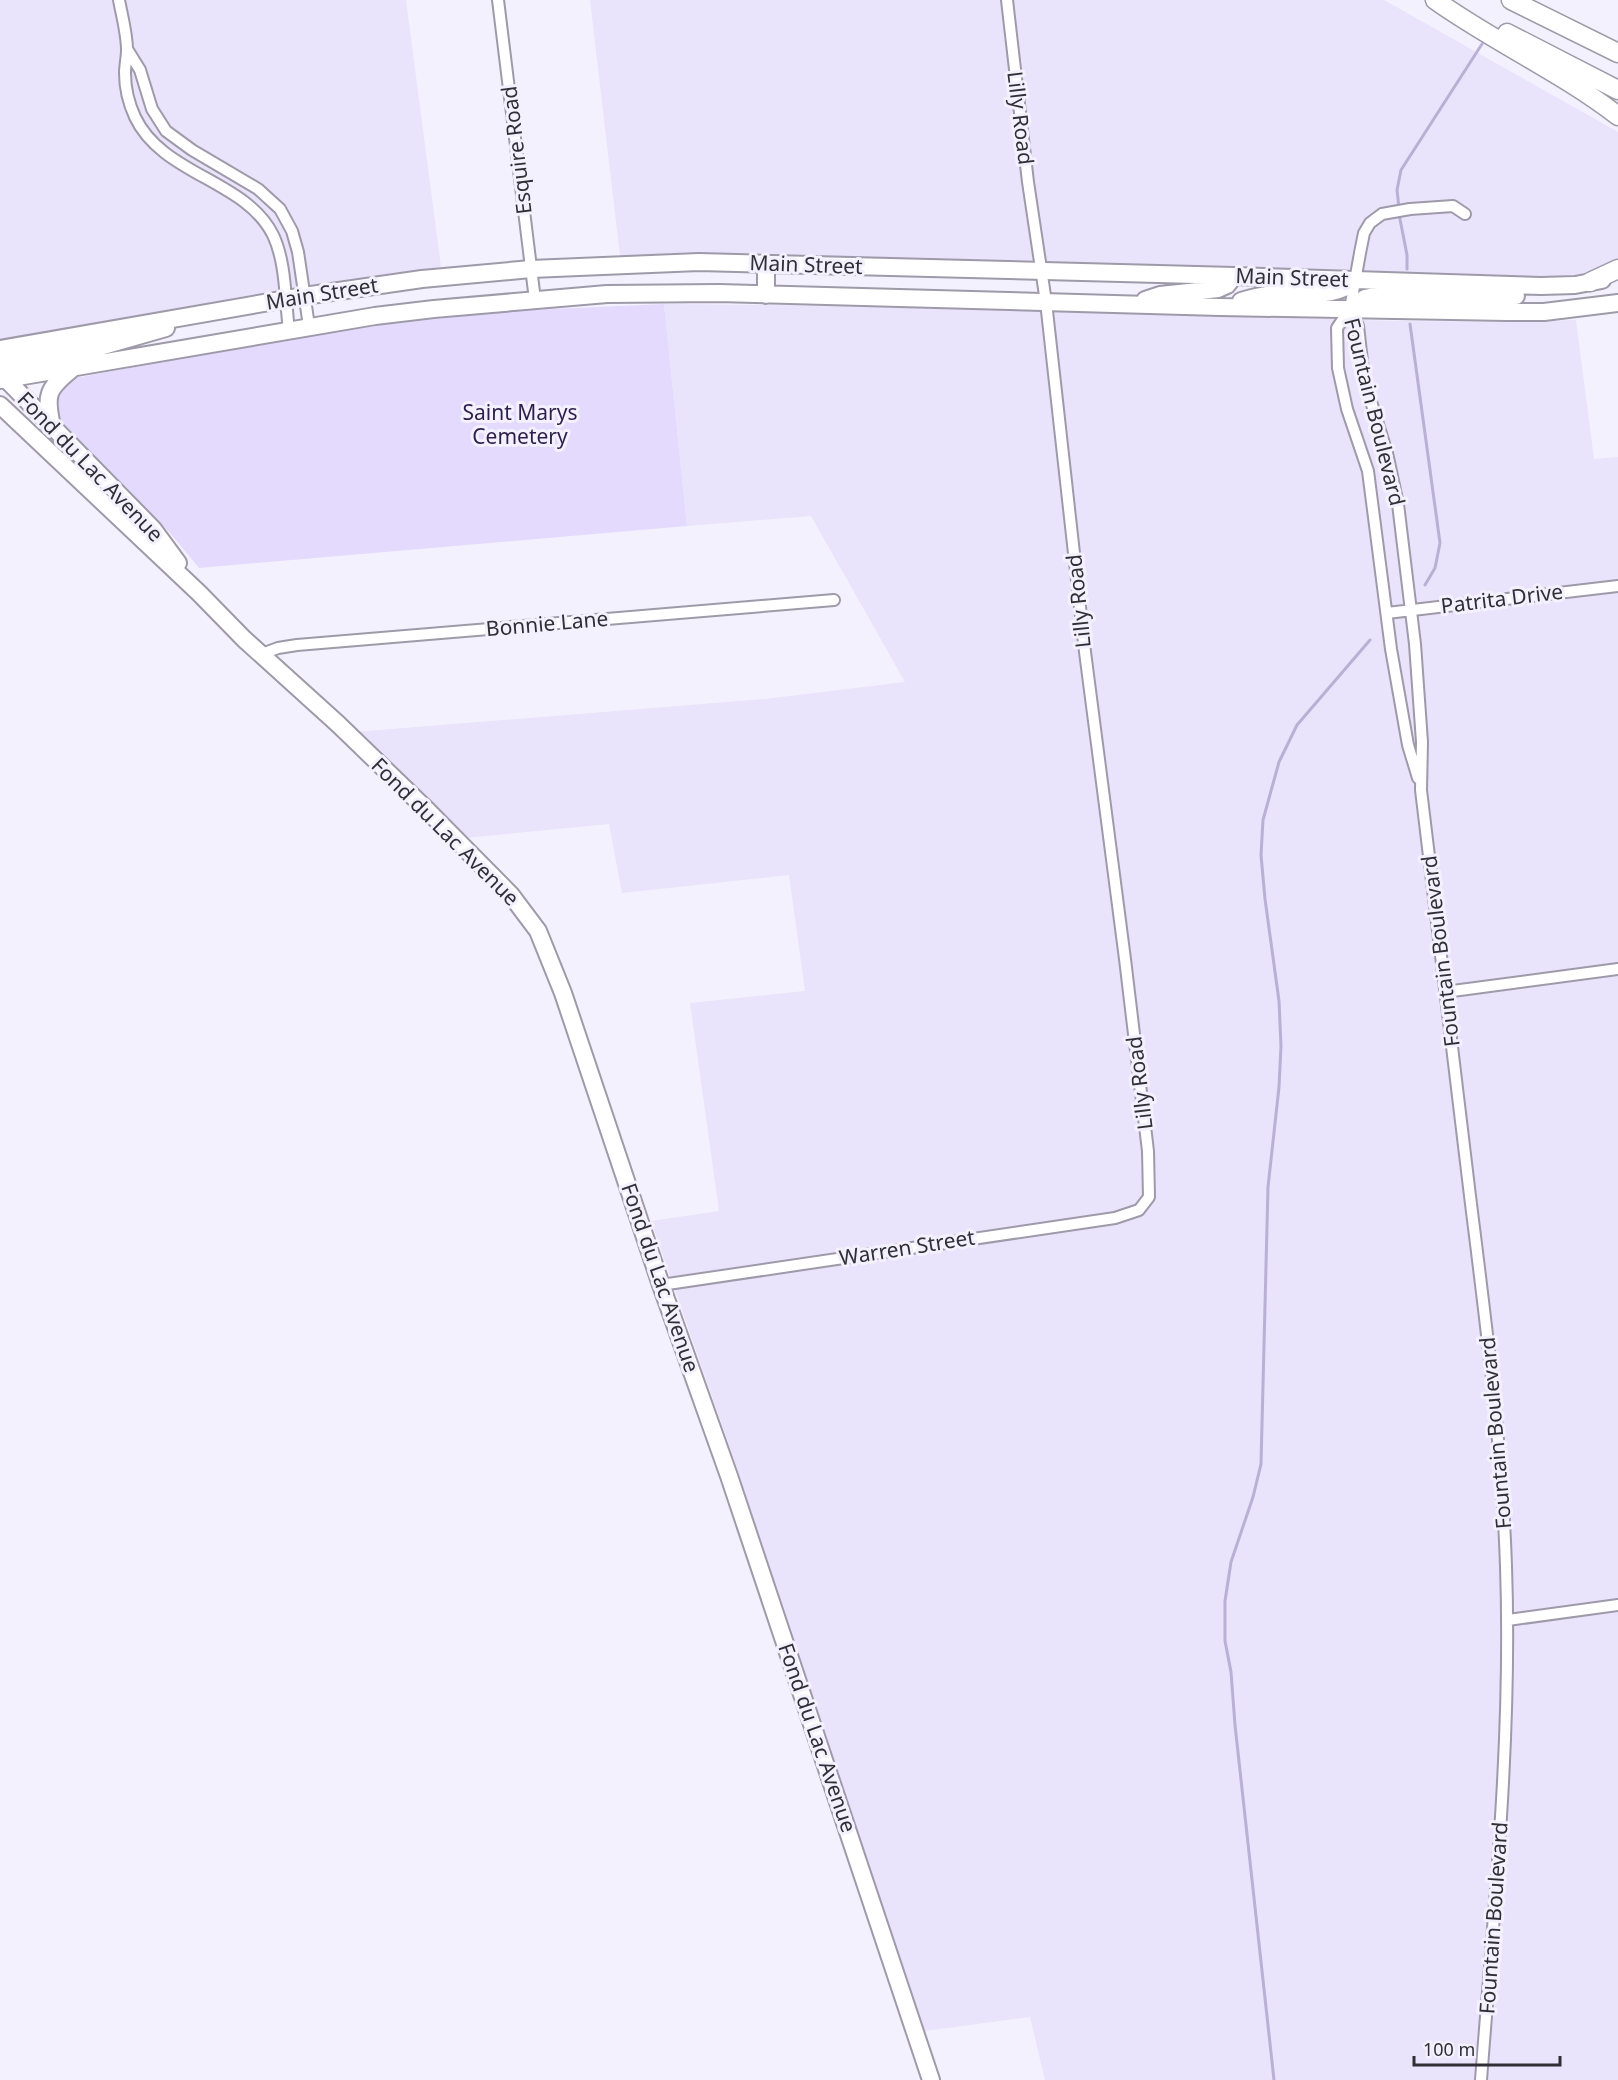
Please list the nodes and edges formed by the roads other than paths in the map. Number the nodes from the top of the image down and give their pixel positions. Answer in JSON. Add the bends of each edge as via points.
{"nodes":[{"id":1,"x":119,"y":0,"type":"edge"},
{"id":2,"x":498,"y":0,"type":"edge"},
{"id":3,"x":1007,"y":0,"type":"edge"},
{"id":4,"x":1435,"y":0,"type":"edge"},
{"id":5,"x":1442,"y":0,"type":"edge"},
{"id":6,"x":1511,"y":0,"type":"edge"},
{"id":7,"x":127,"y":49,"type":"junction"},
{"id":8,"x":1618,"y":53,"type":"edge"},
{"id":9,"x":1618,"y":90,"type":"edge"},
{"id":10,"x":1618,"y":116,"type":"edge"},
{"id":11,"x":180,"y":141,"type":"junction"},
{"id":12,"x":170,"y":156,"type":"junction"},
{"id":13,"x":247,"y":183,"type":"junction"},
{"id":14,"x":238,"y":198,"type":"junction"},
{"id":15,"x":1465,"y":214,"type":"dead end"},
{"id":16,"x":766,"y":264,"type":"junction"},
{"id":17,"x":531,"y":269,"type":"junction"},
{"id":18,"x":1618,"y":269,"type":"edge"},
{"id":19,"x":1042,"y":272,"type":"junction"},
{"id":20,"x":1234,"y":276,"type":"junction"},
{"id":21,"x":1618,"y":278,"type":"edge"},
{"id":22,"x":1356,"y":280,"type":"junction"},
{"id":23,"x":1583,"y":283,"type":"junction"},
{"id":24,"x":766,"y":295,"type":"junction"},
{"id":25,"x":304,"y":296,"type":"junction"},
{"id":26,"x":285,"y":299,"type":"junction"},
{"id":27,"x":535,"y":300,"type":"junction"},
{"id":28,"x":1046,"y":302,"type":"junction"},
{"id":29,"x":1618,"y":303,"type":"edge"},
{"id":30,"x":1130,"y":305,"type":"junction"},
{"id":31,"x":1220,"y":307,"type":"junction"},
{"id":32,"x":1350,"y":309,"type":"junction"},
{"id":33,"x":208,"y":312,"type":"junction"},
{"id":34,"x":309,"y":326,"type":"junction"},
{"id":35,"x":288,"y":330,"type":"junction"},
{"id":36,"x":0,"y":349,"type":"edge"},
{"id":37,"x":74,"y":367,"type":"junction"},
{"id":38,"x":2,"y":374,"type":"edge"},
{"id":39,"x":0,"y":405,"type":"edge"},
{"id":40,"x":52,"y":426,"type":"junction"},
{"id":41,"x":1618,"y":585,"type":"edge"},
{"id":42,"x":199,"y":593,"type":"junction"},
{"id":43,"x":834,"y":600,"type":"dead end"},
{"id":44,"x":1411,"y":610,"type":"junction"},
{"id":45,"x":1387,"y":613,"type":"junction"},
{"id":46,"x":262,"y":654,"type":"junction"},
{"id":47,"x":1421,"y":790,"type":"junction"},
{"id":48,"x":1618,"y":969,"type":"edge"},
{"id":49,"x":1445,"y":993,"type":"junction"},
{"id":50,"x":1147,"y":1201,"type":"joint"},
{"id":51,"x":661,"y":1285,"type":"junction"},
{"id":52,"x":1618,"y":1605,"type":"edge"},
{"id":53,"x":1508,"y":1620,"type":"junction"},
{"id":54,"x":931,"y":2080,"type":"edge"},
{"id":55,"x":1481,"y":2080,"type":"edge"}],
"edges":[{"from":1,"to":7,"type":"street"},
{"from":2,"to":17,"type":"street","name":"Esquire Road"},
{"from":3,"to":19,"type":"street","name":"Lilly Road"},
{"from":4,"to":10,"type":"highway"},
{"from":5,"to":9,"type":"highway"},
{"from":6,"to":8,"type":"highway"},
{"from":7,"to":11,"type":"street","via":[[140,70],[158,120]]},
{"from":7,"to":12,"type":"street","via":[[125,74],[136,118],[156,145]]},
{"from":11,"to":12,"type":"street"},
{"from":11,"to":13,"type":"street"},
{"from":12,"to":14,"type":"street"},
{"from":13,"to":14,"type":"street"},
{"from":13,"to":25,"type":"street","via":[[280,209],[292,231]]},
{"from":14,"to":26,"type":"street","via":[[262,218],[273,236],[280,256]]},
{"from":15,"to":22,"type":"street","via":[[1453,206],[1382,214],[1364,233]]},
{"from":16,"to":17,"type":"main road","name":"Main Street","via":[[699,262]]},
{"from":16,"to":19,"type":"main road","name":"Main Street"},
{"from":16,"to":24,"type":"main road"},
{"from":17,"to":25,"type":"main road","name":"Main Street"},
{"from":17,"to":27,"type":"street","name":"Esquire Road"},
{"from":18,"to":23,"type":"highway"},
{"from":19,"to":20,"type":"main road","name":"Main Street"},
{"from":19,"to":28,"type":"street","name":"Lilly Road"},
{"from":20,"to":22,"type":"main road","name":"Main Street"},
{"from":20,"to":30,"type":"main road","via":[[1218,289],[1160,295]]},
{"from":21,"to":23,"type":"main road","name":"Main Street"},
{"from":22,"to":23,"type":"main road","name":"Main Street","via":[[1540,286]]},
{"from":22,"to":31,"type":"main road","via":[[1336,292],[1281,293]]},
{"from":22,"to":32,"type":"street"},
{"from":23,"to":32,"type":"main road","via":[[1542,296],[1371,296]]},
{"from":24,"to":27,"type":"main road","name":"Main Street","via":[[607,294]]},
{"from":24,"to":28,"type":"main road","name":"Main Street"},
{"from":25,"to":26,"type":"main road","name":"Main Street"},
{"from":25,"to":34,"type":"street"},
{"from":26,"to":33,"type":"main road","name":"Main Street"},
{"from":26,"to":35,"type":"street"},
{"from":27,"to":34,"type":"main road","name":"Main Street"},
{"from":28,"to":30,"type":"main road","name":"Main Street"},
{"from":28,"to":50,"type":"street","name":"Lilly Road","via":[[1085,652],[1148,1151]]},
{"from":29,"to":32,"type":"main road","name":"Main Street","via":[[1544,312]]},
{"from":30,"to":31,"type":"main road","name":"Main Street"},
{"from":31,"to":32,"type":"main road","name":"Main Street"},
{"from":32,"to":44,"type":"street","name":"Fountain Boulevard","via":[[1358,326],[1364,379],[1394,483]]},
{"from":32,"to":45,"type":"street","name":"Fountain Boulevard","via":[[1337,328],[1338,368],[1368,471]]},
{"from":33,"to":36,"type":"main road","name":"Main Street"},
{"from":33,"to":38,"type":"main road","via":[[158,332]]},
{"from":34,"to":35,"type":"main road","name":"Main Street"},
{"from":35,"to":37,"type":"main road","name":"Main Street"},
{"from":37,"to":38,"type":"main road","name":"Main Street"},
{"from":37,"to":40,"type":"main road","via":[[49,393]]},
{"from":38,"to":40,"type":"main road","name":"Fond du Lac Avenue"},
{"from":39,"to":42,"type":"main road","name":"Fond du Lac Avenue"},
{"from":40,"to":42,"type":"main road","name":"Fond du Lac Avenue","via":[[153,529]]},
{"from":41,"to":44,"type":"street","name":"Patrita Drive"},
{"from":42,"to":46,"type":"main road","name":"Fond du Lac Avenue"},
{"from":43,"to":46,"type":"street","name":"Bonnie Lane","via":[[308,644]]},
{"from":44,"to":45,"type":"street","name":"Patrita Drive"},
{"from":44,"to":47,"type":"street","name":"Fountain Boulevard","via":[[1422,742]]},
{"from":45,"to":47,"type":"street","name":"Fountain Boulevard","via":[[1408,745]]},
{"from":46,"to":51,"type":"main road","name":"Fond du Lac Avenue","via":[[496,879],[538,931],[580,1042]]},
{"from":47,"to":49,"type":"street","name":"Fountain Boulevard"},
{"from":48,"to":49,"type":"street"},
{"from":49,"to":53,"type":"street","name":"Fountain Boulevard","via":[[1498,1430]]},
{"from":50,"to":51,"type":"street","name":"Warren Street","via":[[1139,1210],[1115,1218]]},
{"from":51,"to":54,"type":"main road","name":"Fond du Lac Avenue"},
{"from":52,"to":53,"type":"street"},
{"from":53,"to":55,"type":"street","name":"Fountain Boulevard","via":[[1503,1791]]}]}
